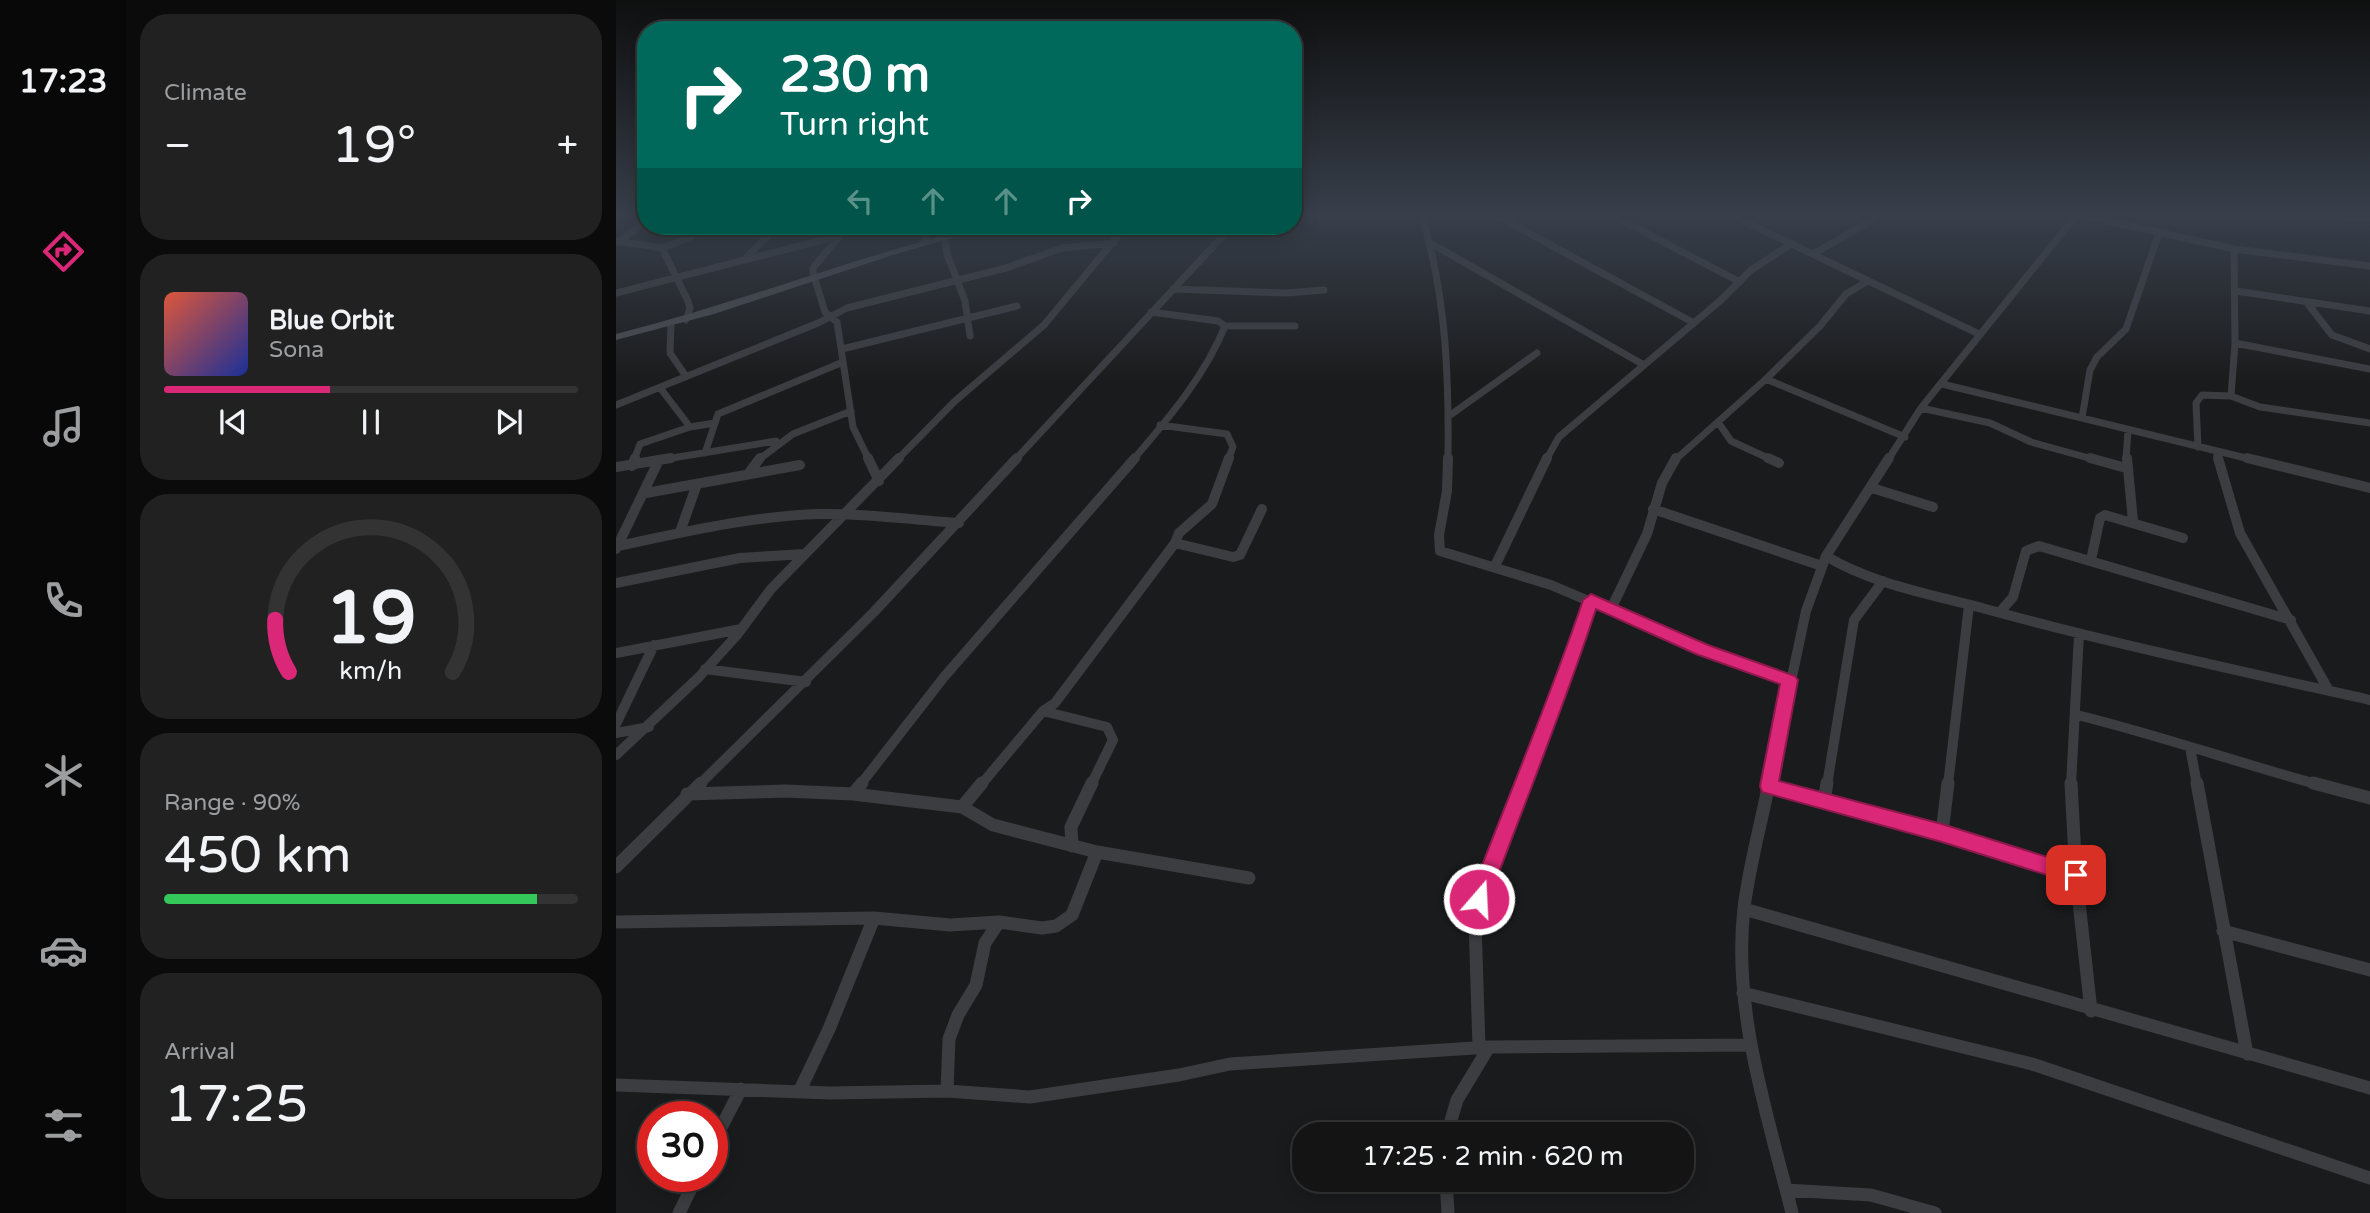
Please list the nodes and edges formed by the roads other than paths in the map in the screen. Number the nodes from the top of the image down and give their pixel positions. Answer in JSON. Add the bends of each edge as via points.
{"nodes":[{"id":1,"x":672,"y":270,"type":"edge"},
{"id":2,"x":706,"y":270,"type":"edge"},
{"id":3,"x":813,"y":270,"type":"edge"},
{"id":4,"x":843,"y":270,"type":"edge"},
{"id":5,"x":954,"y":270,"type":"edge"},
{"id":6,"x":999,"y":270,"type":"edge"},
{"id":7,"x":1091,"y":270,"type":"edge"},
{"id":8,"x":1191,"y":270,"type":"edge"},
{"id":9,"x":1437,"y":270,"type":"edge"},
{"id":10,"x":1477,"y":270,"type":"edge"},
{"id":11,"x":1595,"y":270,"type":"edge"},
{"id":12,"x":1716,"y":270,"type":"edge"},
{"id":13,"x":1752,"y":270,"type":"edge"},
{"id":14,"x":1843,"y":270,"type":"edge"},
{"id":15,"x":2032,"y":270,"type":"edge"},
{"id":16,"x":2148,"y":270,"type":"edge"},
{"id":17,"x":2235,"y":270,"type":"edge"},
{"id":18,"x":676,"y":279,"type":"junction"},
{"id":19,"x":958,"y":279,"type":"junction"},
{"id":20,"x":812,"y":280,"type":"junction"},
{"id":21,"x":1740,"y":282,"type":"junction"},
{"id":22,"x":1866,"y":282,"type":"junction"},
{"id":23,"x":1173,"y":289,"type":"junction"},
{"id":24,"x":1324,"y":290,"type":"dead end"},
{"id":25,"x":2236,"y":291,"type":"junction"},
{"id":26,"x":616,"y":293,"type":"edge"},
{"id":27,"x":2307,"y":303,"type":"junction"},
{"id":28,"x":1017,"y":306,"type":"dead end"},
{"id":29,"x":2370,"y":311,"type":"edge"},
{"id":30,"x":1151,"y":313,"type":"junction"},
{"id":31,"x":833,"y":316,"type":"junction"},
{"id":32,"x":970,"y":317,"type":"junction"},
{"id":33,"x":686,"y":320,"type":"junction"},
{"id":34,"x":1694,"y":323,"type":"junction"},
{"id":35,"x":671,"y":325,"type":"junction"},
{"id":36,"x":1225,"y":326,"type":"junction"},
{"id":37,"x":1295,"y":326,"type":"dead end"},
{"id":38,"x":1979,"y":334,"type":"junction"},
{"id":39,"x":616,"y":337,"type":"edge"},
{"id":40,"x":970,"y":337,"type":"dead end"},
{"id":41,"x":2235,"y":343,"type":"junction"},
{"id":42,"x":842,"y":349,"type":"junction"},
{"id":43,"x":2370,"y":349,"type":"edge"},
{"id":44,"x":1537,"y":353,"type":"dead end"},
{"id":45,"x":843,"y":362,"type":"junction"},
{"id":46,"x":1644,"y":365,"type":"junction"},
{"id":47,"x":2370,"y":369,"type":"edge"},
{"id":48,"x":684,"y":375,"type":"junction"},
{"id":49,"x":1766,"y":379,"type":"junction"},
{"id":50,"x":1942,"y":384,"type":"junction"},
{"id":51,"x":661,"y":388,"type":"junction"},
{"id":52,"x":2231,"y":397,"type":"junction"},
{"id":53,"x":616,"y":405,"type":"edge"},
{"id":54,"x":1922,"y":408,"type":"junction"},
{"id":55,"x":850,"y":411,"type":"junction"},
{"id":56,"x":1449,"y":416,"type":"junction"},
{"id":57,"x":2082,"y":418,"type":"junction"},
{"id":58,"x":715,"y":422,"type":"junction"},
{"id":59,"x":1718,"y":422,"type":"junction"},
{"id":60,"x":2370,"y":423,"type":"edge"},
{"id":61,"x":1160,"y":425,"type":"junction"},
{"id":62,"x":690,"y":427,"type":"junction"},
{"id":63,"x":2128,"y":431,"type":"junction"},
{"id":64,"x":1905,"y":437,"type":"junction"},
{"id":65,"x":776,"y":442,"type":"junction"},
{"id":66,"x":2198,"y":447,"type":"junction"},
{"id":67,"x":2216,"y":452,"type":"junction"},
{"id":68,"x":705,"y":453,"type":"junction"},
{"id":69,"x":659,"y":460,"type":"junction"},
{"id":70,"x":1779,"y":463,"type":"dead end"},
{"id":71,"x":800,"y":465,"type":"dead end"},
{"id":72,"x":632,"y":466,"type":"junction"},
{"id":73,"x":616,"y":467,"type":"edge"},
{"id":74,"x":2126,"y":468,"type":"junction"},
{"id":75,"x":748,"y":474,"type":"junction"},
{"id":76,"x":879,"y":481,"type":"junction"},
{"id":77,"x":697,"y":484,"type":"junction"},
{"id":78,"x":1872,"y":488,"type":"junction"},
{"id":79,"x":2370,"y":488,"type":"edge"},
{"id":80,"x":646,"y":493,"type":"junction"},
{"id":81,"x":1933,"y":507,"type":"dead end"},
{"id":82,"x":1262,"y":509,"type":"dead end"},
{"id":83,"x":1653,"y":509,"type":"junction"},
{"id":84,"x":846,"y":514,"type":"junction"},
{"id":85,"x":628,"y":521,"type":"junction"},
{"id":86,"x":2133,"y":521,"type":"junction"},
{"id":87,"x":616,"y":523,"type":"edge"},
{"id":88,"x":959,"y":523,"type":"junction"},
{"id":89,"x":680,"y":532,"type":"junction"},
{"id":90,"x":2183,"y":538,"type":"dead end"},
{"id":91,"x":1175,"y":543,"type":"junction"},
{"id":92,"x":617,"y":548,"type":"edge"},
{"id":93,"x":804,"y":554,"type":"junction"},
{"id":94,"x":2091,"y":560,"type":"junction"},
{"id":95,"x":1824,"y":561,"type":"junction"},
{"id":96,"x":1495,"y":566,"type":"junction"},
{"id":97,"x":1883,"y":581,"type":"junction"},
{"id":98,"x":616,"y":583,"type":"edge"},
{"id":99,"x":1591,"y":600,"type":"junction"},
{"id":100,"x":1969,"y":605,"type":"junction"},
{"id":101,"x":1611,"y":609,"type":"junction"},
{"id":102,"x":2000,"y":612,"type":"junction"},
{"id":103,"x":2291,"y":620,"type":"junction"},
{"id":104,"x":741,"y":629,"type":"junction"},
{"id":105,"x":2079,"y":634,"type":"junction"},
{"id":106,"x":654,"y":645,"type":"junction"},
{"id":107,"x":616,"y":653,"type":"edge"},
{"id":108,"x":705,"y":669,"type":"junction"},
{"id":109,"x":1789,"y":680,"type":"junction"},
{"id":110,"x":806,"y":682,"type":"junction"},
{"id":111,"x":2328,"y":689,"type":"junction"},
{"id":112,"x":2370,"y":700,"type":"edge"},
{"id":113,"x":1043,"y":711,"type":"junction"},
{"id":114,"x":2077,"y":715,"type":"junction"},
{"id":115,"x":616,"y":724,"type":"edge"},
{"id":116,"x":650,"y":727,"type":"junction"},
{"id":117,"x":616,"y":733,"type":"edge"},
{"id":118,"x":2190,"y":747,"type":"junction"},
{"id":119,"x":616,"y":755,"type":"edge"},
{"id":120,"x":1769,"y":786,"type":"junction"},
{"id":121,"x":687,"y":794,"type":"junction"},
{"id":122,"x":853,"y":794,"type":"junction"},
{"id":123,"x":2370,"y":797,"type":"edge"},
{"id":124,"x":1824,"y":801,"type":"junction"},
{"id":125,"x":962,"y":807,"type":"junction"},
{"id":126,"x":1942,"y":833,"type":"junction"},
{"id":127,"x":1072,"y":846,"type":"junction"},
{"id":128,"x":1097,"y":852,"type":"junction"},
{"id":129,"x":616,"y":867,"type":"edge"},
{"id":130,"x":2076,"y":875,"type":"junction"},
{"id":131,"x":1249,"y":878,"type":"dead end"},
{"id":132,"x":1744,"y":909,"type":"junction"},
{"id":133,"x":874,"y":918,"type":"junction"},
{"id":134,"x":616,"y":922,"type":"edge"},
{"id":135,"x":999,"y":922,"type":"junction"},
{"id":136,"x":2223,"y":931,"type":"junction"},
{"id":137,"x":2370,"y":970,"type":"edge"},
{"id":138,"x":1743,"y":993,"type":"junction"},
{"id":139,"x":2091,"y":1010,"type":"junction"},
{"id":140,"x":1751,"y":1045,"type":"junction"},
{"id":141,"x":1484,"y":1047,"type":"junction"},
{"id":142,"x":2247,"y":1054,"type":"junction"},
{"id":143,"x":616,"y":1085,"type":"edge"},
{"id":144,"x":2370,"y":1088,"type":"edge"},
{"id":145,"x":741,"y":1089,"type":"junction"},
{"id":146,"x":947,"y":1091,"type":"junction"},
{"id":147,"x":799,"y":1092,"type":"junction"},
{"id":148,"x":728,"y":1114,"type":"edge"},
{"id":149,"x":1449,"y":1122,"type":"edge"},
{"id":150,"x":2370,"y":1178,"type":"edge"},
{"id":151,"x":1786,"y":1190,"type":"junction"},
{"id":152,"x":689,"y":1192,"type":"edge"},
{"id":153,"x":1447,"y":1192,"type":"edge"},
{"id":154,"x":678,"y":1213,"type":"edge"},
{"id":155,"x":1448,"y":1213,"type":"edge"},
{"id":156,"x":1792,"y":1213,"type":"edge"},
{"id":157,"x":1935,"y":1213,"type":"edge"}],
"edges":[{"from":1,"to":18,"type":"street"},
{"from":2,"to":18,"type":"street"},
{"from":3,"to":20,"type":"street"},
{"from":4,"to":20,"type":"main road"},
{"from":5,"to":19,"type":"street"},
{"from":6,"to":19,"type":"street"},
{"from":7,"to":76,"type":"street","via":[[1044,325],[955,401]]},
{"from":8,"to":23,"type":"street"},
{"from":9,"to":56,"type":"street","via":[[1446,317]]},
{"from":10,"to":46,"type":"street"},
{"from":11,"to":34,"type":"street"},
{"from":12,"to":21,"type":"street"},
{"from":13,"to":21,"type":"street"},
{"from":14,"to":22,"type":"street"},
{"from":15,"to":38,"type":"street"},
{"from":16,"to":57,"type":"street","via":[[2126,330],[2090,370]]},
{"from":17,"to":25,"type":"street"},
{"from":18,"to":26,"type":"street"},
{"from":18,"to":33,"type":"street","via":[[690,308]]},
{"from":19,"to":31,"type":"street","via":[[847,308]]},
{"from":19,"to":32,"type":"street"},
{"from":20,"to":31,"type":"street","via":[[825,312]]},
{"from":20,"to":33,"type":"main road"},
{"from":21,"to":34,"type":"street"},
{"from":22,"to":38,"type":"street"},
{"from":22,"to":49,"type":"street","via":[[1846,294]]},
{"from":23,"to":24,"type":"street"},
{"from":23,"to":30,"type":"street"},
{"from":25,"to":27,"type":"street"},
{"from":25,"to":41,"type":"street"},
{"from":27,"to":29,"type":"street"},
{"from":27,"to":43,"type":"street","via":[[2318,324],[2335,340]]},
{"from":28,"to":32,"type":"street"},
{"from":30,"to":36,"type":"street","via":[[1218,321]]},
{"from":30,"to":88,"type":"street"},
{"from":31,"to":42,"type":"street"},
{"from":31,"to":48,"type":"street"},
{"from":32,"to":40,"type":"street"},
{"from":32,"to":42,"type":"street"},
{"from":33,"to":35,"type":"main road"},
{"from":34,"to":46,"type":"street"},
{"from":35,"to":39,"type":"main road"},
{"from":35,"to":48,"type":"street","via":[[670,354]]},
{"from":36,"to":37,"type":"street"},
{"from":36,"to":61,"type":"street","via":[[1217,349]]},
{"from":38,"to":50,"type":"street"},
{"from":41,"to":47,"type":"street"},
{"from":41,"to":52,"type":"street"},
{"from":42,"to":45,"type":"street"},
{"from":44,"to":56,"type":"street"},
{"from":45,"to":55,"type":"street"},
{"from":45,"to":58,"type":"street","via":[[718,414]]},
{"from":46,"to":96,"type":"street","via":[[1559,437]]},
{"from":48,"to":51,"type":"street"},
{"from":49,"to":59,"type":"street"},
{"from":49,"to":64,"type":"street"},
{"from":50,"to":54,"type":"street"},
{"from":50,"to":57,"type":"street"},
{"from":51,"to":53,"type":"street"},
{"from":51,"to":62,"type":"street"},
{"from":52,"to":60,"type":"street","via":[[2260,407]]},
{"from":52,"to":66,"type":"street","via":[[2202,396],[2196,403]]},
{"from":54,"to":64,"type":"street"},
{"from":54,"to":74,"type":"street","via":[[1990,423],[2031,442]]},
{"from":55,"to":65,"type":"street"},
{"from":55,"to":76,"type":"street"},
{"from":56,"to":96,"type":"street","via":[[1448,497],[1439,548]]},
{"from":57,"to":63,"type":"street"},
{"from":58,"to":62,"type":"street"},
{"from":58,"to":68,"type":"street"},
{"from":59,"to":70,"type":"street","via":[[1731,442]]},
{"from":59,"to":83,"type":"street","via":[[1678,454]]},
{"from":61,"to":91,"type":"street","via":[[1227,434],[1233,447],[1212,504],[1179,533]]},
{"from":61,"to":122,"type":"street","via":[[957,662]]},
{"from":62,"to":72,"type":"street","via":[[640,444]]},
{"from":63,"to":66,"type":"street"},
{"from":63,"to":74,"type":"street"},
{"from":64,"to":78,"type":"street"},
{"from":65,"to":68,"type":"street"},
{"from":65,"to":75,"type":"street"},
{"from":66,"to":67,"type":"street"},
{"from":67,"to":79,"type":"street"},
{"from":67,"to":103,"type":"street","via":[[2240,533]]},
{"from":68,"to":69,"type":"street"},
{"from":69,"to":72,"type":"street"},
{"from":69,"to":80,"type":"street"},
{"from":71,"to":75,"type":"street"},
{"from":72,"to":73,"type":"street"},
{"from":74,"to":86,"type":"street"},
{"from":75,"to":77,"type":"street"},
{"from":76,"to":84,"type":"street"},
{"from":77,"to":80,"type":"street"},
{"from":77,"to":89,"type":"street"},
{"from":78,"to":81,"type":"street"},
{"from":78,"to":95,"type":"street"},
{"from":80,"to":85,"type":"street"},
{"from":82,"to":91,"type":"street","via":[[1240,555]]},
{"from":83,"to":95,"type":"street"},
{"from":83,"to":101,"type":"street","via":[[1647,534]]},
{"from":84,"to":88,"type":"street"},
{"from":84,"to":89,"type":"street"},
{"from":84,"to":93,"type":"street"},
{"from":85,"to":87,"type":"street"},
{"from":85,"to":92,"type":"street"},
{"from":86,"to":90,"type":"street"},
{"from":86,"to":94,"type":"street","via":[[2102,516]]},
{"from":88,"to":110,"type":"street"},
{"from":89,"to":92,"type":"street"},
{"from":91,"to":113,"type":"street","via":[[1066,689]]},
{"from":93,"to":98,"type":"street","via":[[740,558]]},
{"from":93,"to":104,"type":"street"},
{"from":94,"to":102,"type":"street","via":[[2048,548],[2029,548],[2012,597]]},
{"from":94,"to":103,"type":"street"},
{"from":95,"to":97,"type":"street"},
{"from":95,"to":109,"type":"street"},
{"from":96,"to":99,"type":"street"},
{"from":97,"to":100,"type":"street"},
{"from":97,"to":124,"type":"street","via":[[1854,620]]},
{"from":99,"to":101,"type":"street"},
{"from":99,"to":141,"type":"street","via":[[1556,705],[1479,899],[1475,920]]},
{"from":100,"to":102,"type":"street"},
{"from":100,"to":126,"type":"street"},
{"from":101,"to":109,"type":"street"},
{"from":102,"to":105,"type":"street"},
{"from":103,"to":111,"type":"street"},
{"from":104,"to":106,"type":"street"},
{"from":104,"to":108,"type":"street"},
{"from":105,"to":111,"type":"street","via":[[2166,657]]},
{"from":105,"to":114,"type":"street"},
{"from":106,"to":107,"type":"street"},
{"from":106,"to":115,"type":"street"},
{"from":108,"to":110,"type":"street"},
{"from":108,"to":116,"type":"street"},
{"from":109,"to":120,"type":"street"},
{"from":110,"to":121,"type":"street"},
{"from":111,"to":112,"type":"street"},
{"from":113,"to":125,"type":"street"},
{"from":113,"to":127,"type":"street","via":[[1107,727],[1112,733],[1113,740],[1071,827]]},
{"from":114,"to":118,"type":"street"},
{"from":114,"to":130,"type":"street","via":[[2071,787]]},
{"from":116,"to":117,"type":"street"},
{"from":116,"to":119,"type":"street"},
{"from":118,"to":123,"type":"street"},
{"from":118,"to":136,"type":"street"},
{"from":120,"to":124,"type":"street"},
{"from":120,"to":132,"type":"street"},
{"from":121,"to":122,"type":"street"},
{"from":121,"to":129,"type":"street"},
{"from":122,"to":125,"type":"street"},
{"from":124,"to":126,"type":"street"},
{"from":125,"to":127,"type":"street","via":[[993,825]]},
{"from":126,"to":130,"type":"street"},
{"from":127,"to":128,"type":"street"},
{"from":128,"to":131,"type":"street"},
{"from":128,"to":135,"type":"street","via":[[1072,915],[1065,921],[1042,928]]},
{"from":130,"to":139,"type":"street"},
{"from":132,"to":138,"type":"street"},
{"from":132,"to":139,"type":"street"},
{"from":133,"to":134,"type":"street"},
{"from":133,"to":135,"type":"street","via":[[950,925]]},
{"from":133,"to":147,"type":"street"},
{"from":135,"to":146,"type":"street","via":[[985,943],[976,985],[949,1039]]},
{"from":136,"to":137,"type":"street"},
{"from":136,"to":142,"type":"street"},
{"from":138,"to":140,"type":"street"},
{"from":138,"to":150,"type":"street","via":[[2032,1064]]},
{"from":139,"to":142,"type":"street"},
{"from":140,"to":141,"type":"street"},
{"from":140,"to":151,"type":"street"},
{"from":141,"to":146,"type":"street","via":[[1230,1064],[1030,1097]]},
{"from":141,"to":149,"type":"street"},
{"from":142,"to":144,"type":"street"},
{"from":143,"to":145,"type":"street"},
{"from":145,"to":147,"type":"street"},
{"from":145,"to":148,"type":"street"},
{"from":146,"to":147,"type":"street"},
{"from":151,"to":156,"type":"street"},
{"from":151,"to":157,"type":"street","via":[[1871,1195]]},
{"from":152,"to":154,"type":"street"},
{"from":153,"to":155,"type":"street"}]}
